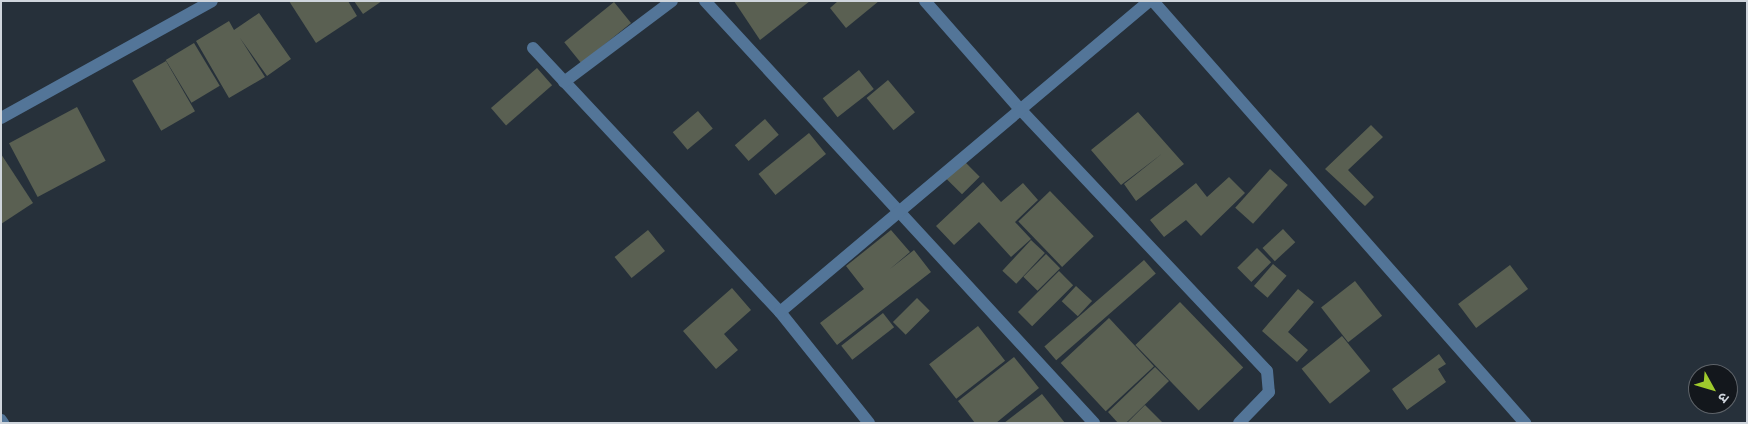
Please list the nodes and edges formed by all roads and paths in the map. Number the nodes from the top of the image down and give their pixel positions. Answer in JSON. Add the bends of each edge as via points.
{"nodes":[{"id":1,"x":212,"y":1,"type":"edge"},
{"id":2,"x":672,"y":1,"type":"edge"},
{"id":3,"x":705,"y":1,"type":"edge"},
{"id":4,"x":925,"y":1,"type":"edge"},
{"id":5,"x":1151,"y":1,"type":"edge"},
{"id":6,"x":533,"y":48,"type":"dead end"},
{"id":7,"x":564,"y":82,"type":"junction"},
{"id":8,"x":1019,"y":108,"type":"junction"},
{"id":9,"x":1,"y":118,"type":"edge"},
{"id":10,"x":898,"y":212,"type":"junction"},
{"id":11,"x":780,"y":312,"type":"junction"},
{"id":12,"x":869,"y":423,"type":"edge"},
{"id":13,"x":1094,"y":423,"type":"edge"},
{"id":14,"x":1239,"y":423,"type":"edge"},
{"id":15,"x":1525,"y":423,"type":"edge"}],
"edges":[{"from":1,"to":9,"type":"street"},
{"from":2,"to":7,"type":"street"},
{"from":3,"to":10,"type":"street"},
{"from":4,"to":8,"type":"street"},
{"from":5,"to":8,"type":"street"},
{"from":5,"to":15,"type":"street"},
{"from":6,"to":7,"type":"street"},
{"from":7,"to":11,"type":"street"},
{"from":8,"to":10,"type":"street"},
{"from":8,"to":14,"type":"street","via":[[1267,371],[1269,392]]},
{"from":10,"to":11,"type":"street"},
{"from":10,"to":13,"type":"street"},
{"from":11,"to":12,"type":"street"}]}
